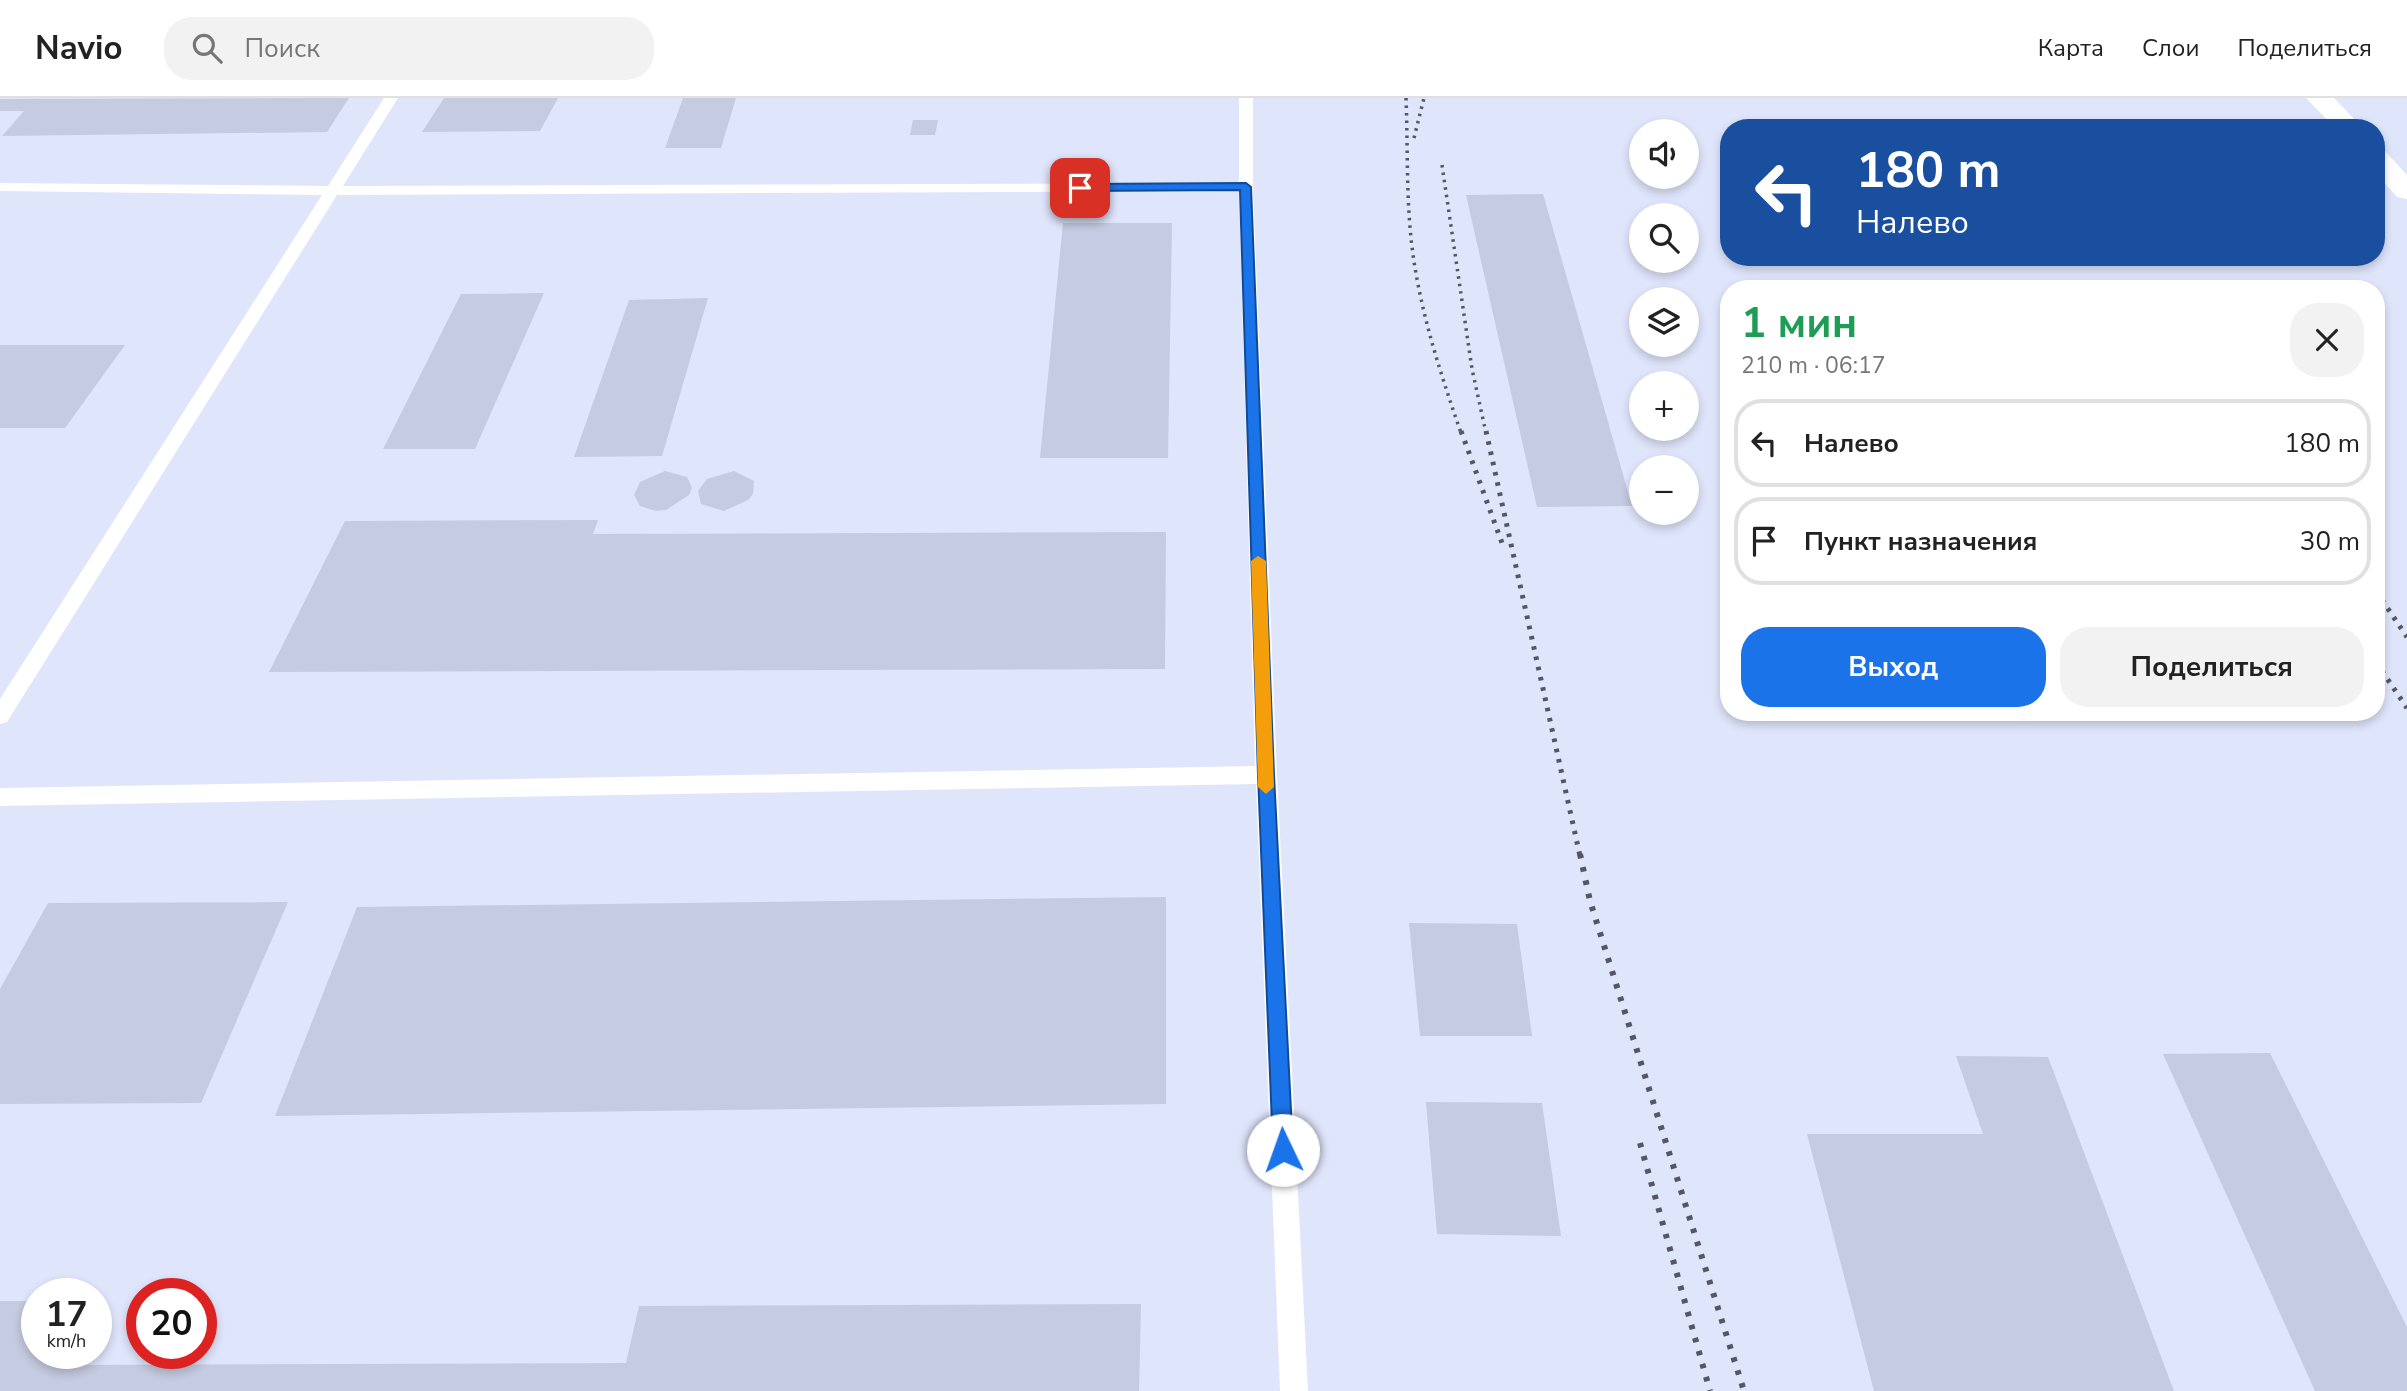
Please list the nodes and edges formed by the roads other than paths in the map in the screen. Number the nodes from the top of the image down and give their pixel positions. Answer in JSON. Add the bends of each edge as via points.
{"nodes":[{"id":1,"x":391,"y":98,"type":"edge"},
{"id":2,"x":1246,"y":98,"type":"edge"},
{"id":3,"x":2319,"y":98,"type":"edge"},
{"id":4,"x":2341,"y":119,"type":"edge"},
{"id":5,"x":2385,"y":167,"type":"edge"},
{"id":6,"x":0,"y":187,"type":"edge"},
{"id":7,"x":1246,"y":187,"type":"junction"},
{"id":8,"x":332,"y":191,"type":"junction"},
{"id":9,"x":2407,"y":191,"type":"edge"},
{"id":10,"x":0,"y":716,"type":"edge"},
{"id":11,"x":1266,"y":775,"type":"junction"},
{"id":12,"x":0,"y":797,"type":"edge"},
{"id":13,"x":1294,"y":1391,"type":"edge"}],
"edges":[{"from":1,"to":8,"type":"lane"},
{"from":2,"to":7,"type":"lane"},
{"from":3,"to":4,"type":"highway"},
{"from":5,"to":9,"type":"highway"},
{"from":6,"to":8,"type":"lane"},
{"from":7,"to":8,"type":"lane"},
{"from":7,"to":11,"type":"lane"},
{"from":8,"to":10,"type":"lane"},
{"from":11,"to":12,"type":"lane"},
{"from":11,"to":13,"type":"lane"}]}
